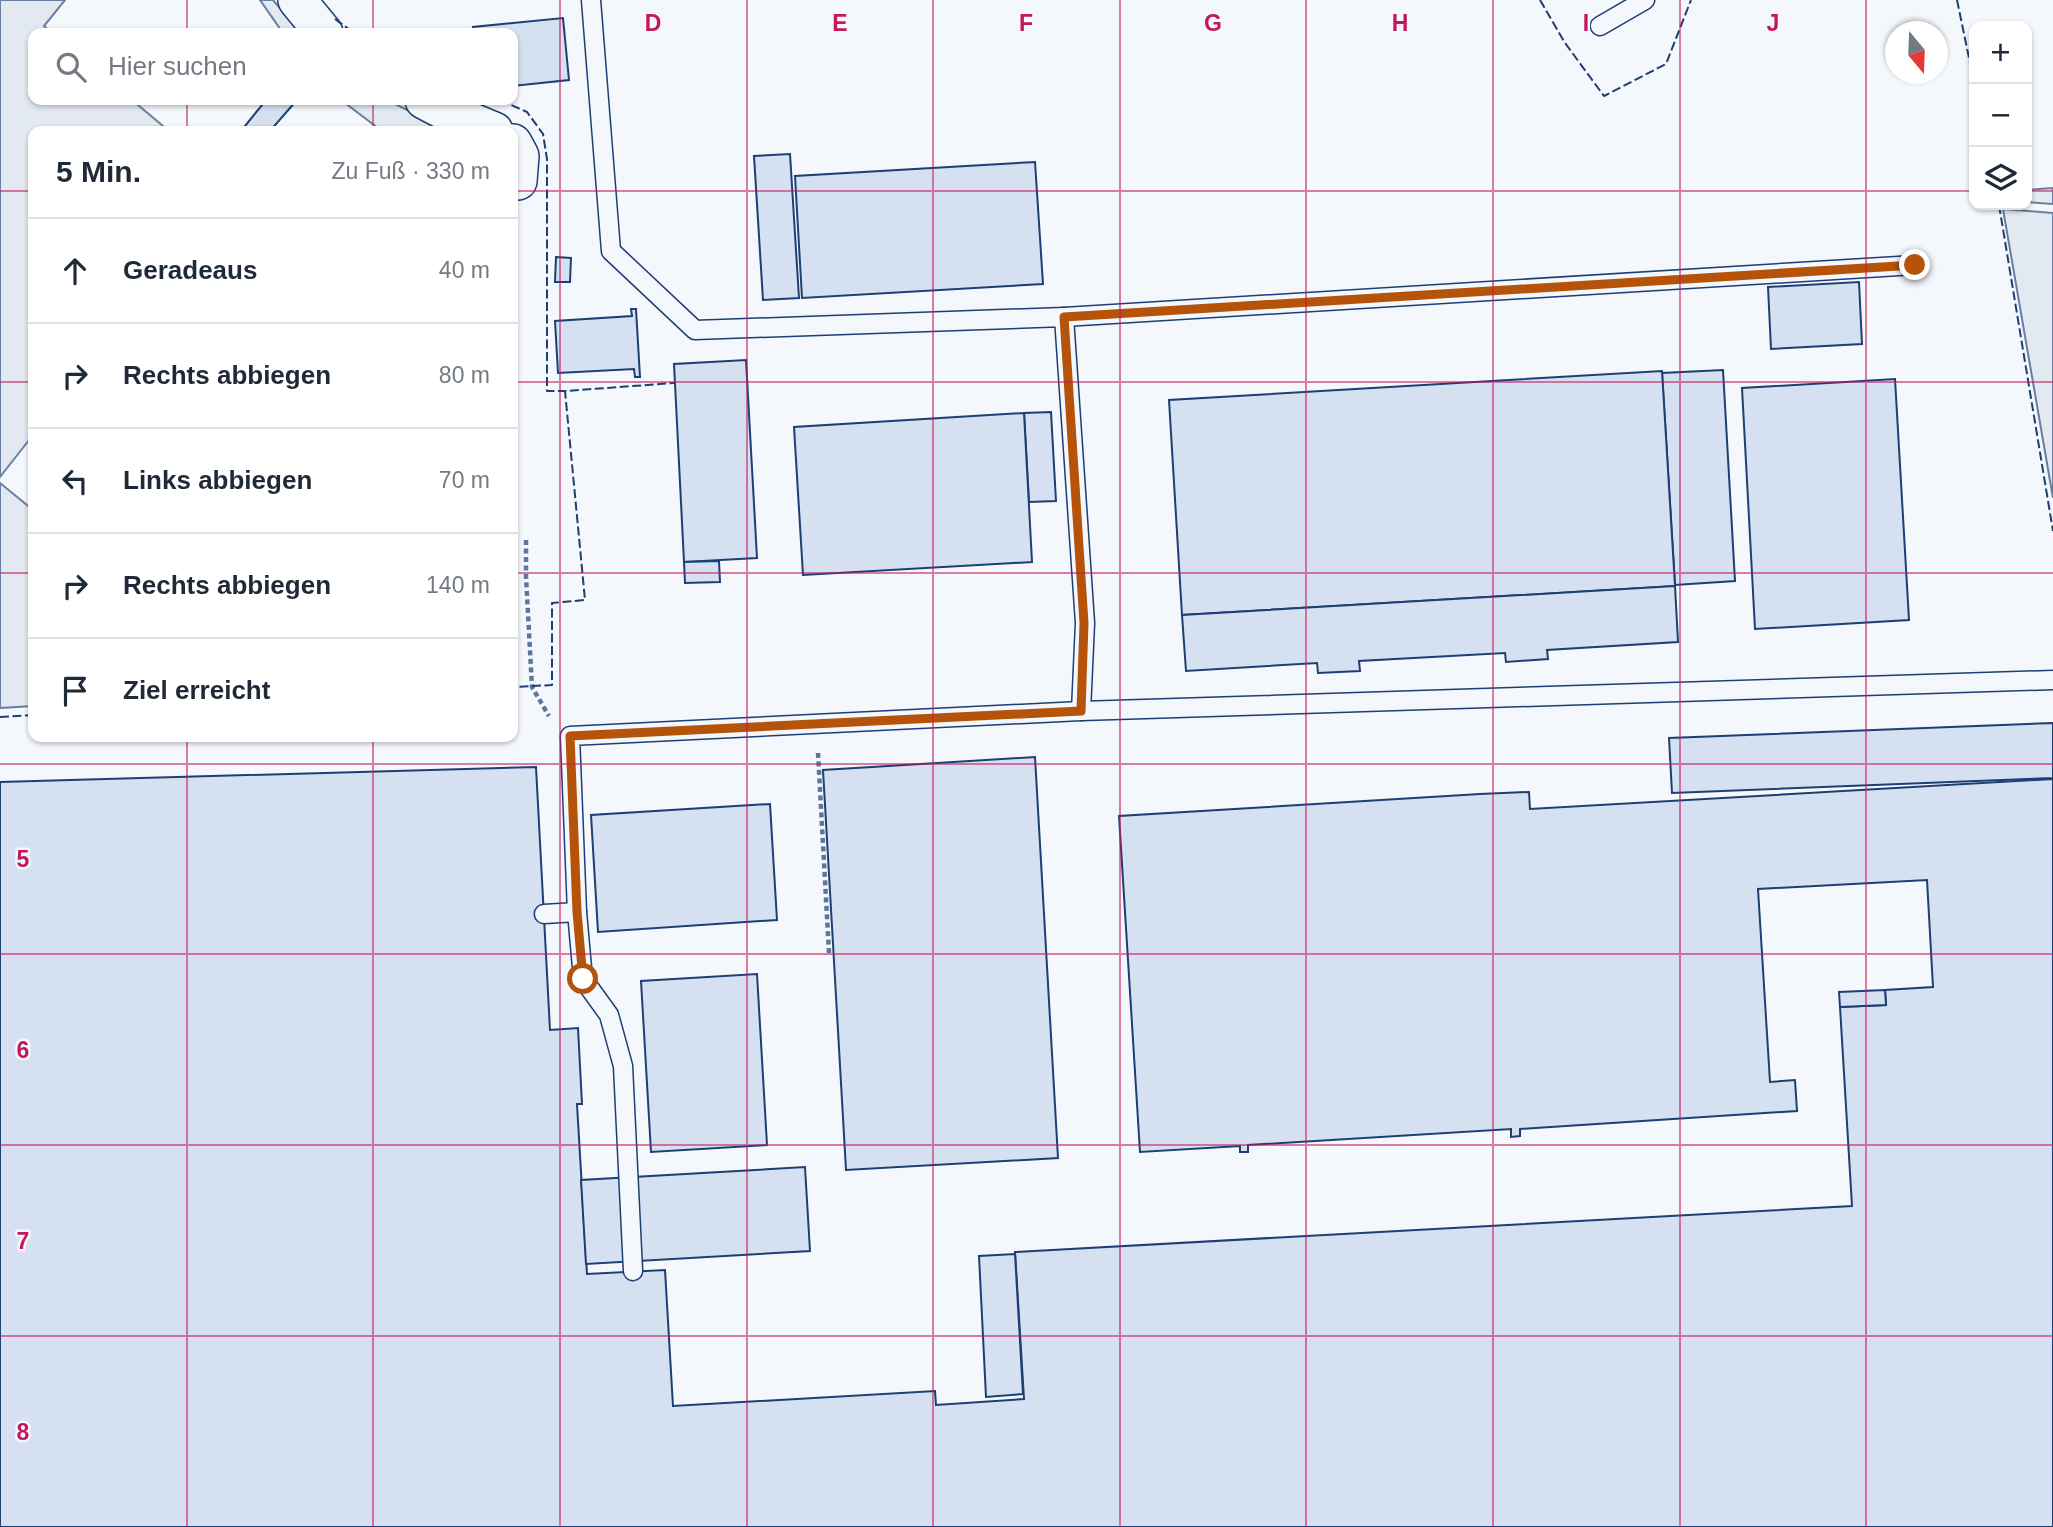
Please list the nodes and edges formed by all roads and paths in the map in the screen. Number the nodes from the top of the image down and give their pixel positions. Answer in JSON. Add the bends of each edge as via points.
{"nodes":[{"id":1,"x":297,"y":0,"type":"edge"},
{"id":2,"x":591,"y":0,"type":"edge"},
{"id":3,"x":1645,"y":0,"type":"edge"},
{"id":4,"x":1600,"y":26,"type":"dead end"},
{"id":5,"x":320,"y":28,"type":"edge"},
{"id":6,"x":433,"y":105,"type":"edge"},
{"id":7,"x":482,"y":126,"type":"edge"},
{"id":8,"x":1915,"y":265,"type":"dead end"},
{"id":9,"x":1064,"y":317,"type":"junction"},
{"id":10,"x":526,"y":540,"type":"dead end"},
{"id":11,"x":2053,"y":680,"type":"edge"},
{"id":12,"x":1081,"y":711,"type":"junction"},
{"id":13,"x":816,"y":724,"type":"junction"},
{"id":14,"x":570,"y":736,"type":"junction"},
{"id":15,"x":577,"y":912,"type":"junction"},
{"id":16,"x":544,"y":914,"type":"dead end"},
{"id":17,"x":829,"y":953,"type":"dead end"},
{"id":18,"x":633,"y":1271,"type":"dead end"}],
"edges":[{"from":1,"to":5,"type":"street"},
{"from":2,"to":9,"type":"lane","via":[[611,251],[695,330]]},
{"from":3,"to":4,"type":"lane"},
{"from":6,"to":7,"type":"street"},
{"from":8,"to":9,"type":"lane"},
{"from":9,"to":12,"type":"lane","via":[[1084,623]]},
{"from":10,"to":14,"type":"path","via":[[532,687],[550,719]]},
{"from":11,"to":12,"type":"lane"},
{"from":12,"to":13,"type":"lane"},
{"from":13,"to":14,"type":"lane"},
{"from":13,"to":17,"type":"path"},
{"from":14,"to":15,"type":"lane"},
{"from":15,"to":16,"type":"lane"},
{"from":15,"to":18,"type":"lane","via":[[583,979],[609,1015],[623,1066]]}]}
